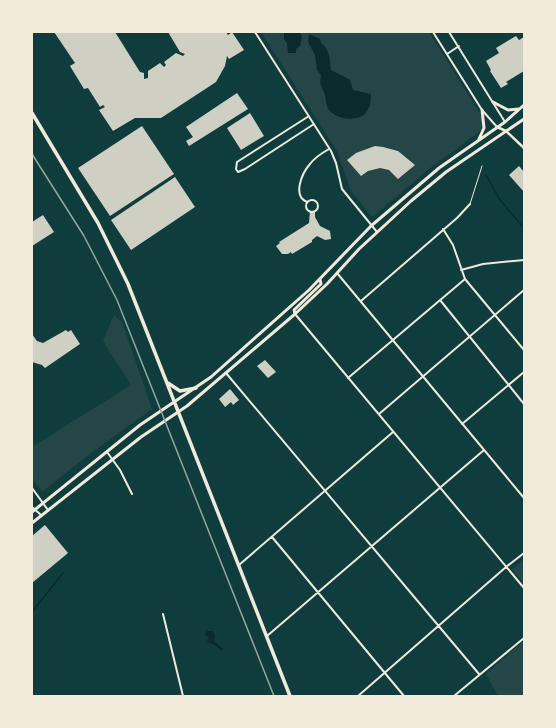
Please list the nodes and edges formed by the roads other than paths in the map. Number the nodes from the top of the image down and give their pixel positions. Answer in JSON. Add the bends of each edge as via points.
{"nodes":[{"id":1,"x":255,"y":32,"type":"edge"},
{"id":2,"x":433,"y":32,"type":"edge"},
{"id":3,"x":449,"y":32,"type":"edge"},
{"id":4,"x":458,"y":46,"type":"junction"},
{"id":5,"x":447,"y":54,"type":"junction"},
{"id":6,"x":493,"y":102,"type":"junction"},
{"id":7,"x":524,"y":105,"type":"edge"},
{"id":8,"x":482,"y":110,"type":"junction"},
{"id":9,"x":519,"y":110,"type":"junction"},
{"id":10,"x":32,"y":113,"type":"edge"},
{"id":11,"x":309,"y":116,"type":"junction"},
{"id":12,"x":524,"y":119,"type":"edge"},
{"id":13,"x":505,"y":122,"type":"junction"},
{"id":14,"x":314,"y":124,"type":"junction"},
{"id":15,"x":497,"y":127,"type":"junction"},
{"id":16,"x":506,"y":131,"type":"junction"},
{"id":17,"x":478,"y":140,"type":"junction"},
{"id":18,"x":524,"y":148,"type":"edge"},
{"id":19,"x":330,"y":149,"type":"junction"},
{"id":20,"x":482,"y":166,"type":"dead end"},
{"id":21,"x":307,"y":202,"type":"junction"},
{"id":22,"x":470,"y":204,"type":"joint"},
{"id":23,"x":371,"y":226,"type":"junction"},
{"id":24,"x":443,"y":229,"type":"junction"},
{"id":25,"x":377,"y":232,"type":"junction"},
{"id":26,"x":524,"y":260,"type":"edge"},
{"id":27,"x":461,"y":270,"type":"junction"},
{"id":28,"x":337,"y":273,"type":"junction"},
{"id":29,"x":320,"y":279,"type":"junction"},
{"id":30,"x":465,"y":279,"type":"junction"},
{"id":31,"x":524,"y":290,"type":"edge"},
{"id":32,"x":440,"y":300,"type":"junction"},
{"id":33,"x":361,"y":301,"type":"junction"},
{"id":34,"x":295,"y":314,"type":"junction"},
{"id":35,"x":495,"y":315,"type":"junction"},
{"id":36,"x":470,"y":336,"type":"junction"},
{"id":37,"x":393,"y":340,"type":"junction"},
{"id":38,"x":524,"y":350,"type":"edge"},
{"id":39,"x":524,"y":372,"type":"edge"},
{"id":40,"x":226,"y":373,"type":"junction"},
{"id":41,"x":422,"y":377,"type":"junction"},
{"id":42,"x":348,"y":378,"type":"junction"},
{"id":43,"x":168,"y":383,"type":"junction"},
{"id":44,"x":509,"y":385,"type":"junction"},
{"id":45,"x":196,"y":388,"type":"junction"},
{"id":46,"x":174,"y":402,"type":"junction"},
{"id":47,"x":524,"y":404,"type":"edge"},
{"id":48,"x":178,"y":412,"type":"junction"},
{"id":49,"x":379,"y":414,"type":"junction"},
{"id":50,"x":462,"y":424,"type":"junction"},
{"id":51,"x":393,"y":432,"type":"junction"},
{"id":52,"x":484,"y":450,"type":"junction"},
{"id":53,"x":107,"y":451,"type":"junction"},
{"id":54,"x":112,"y":459,"type":"junction"},
{"id":55,"x":32,"y":488,"type":"edge"},
{"id":56,"x":440,"y":488,"type":"junction"},
{"id":57,"x":325,"y":491,"type":"junction"},
{"id":58,"x":132,"y":494,"type":"dead end"},
{"id":59,"x":524,"y":498,"type":"edge"},
{"id":60,"x":42,"y":503,"type":"junction"},
{"id":61,"x":33,"y":510,"type":"edge"},
{"id":62,"x":48,"y":510,"type":"junction"},
{"id":63,"x":41,"y":515,"type":"junction"},
{"id":64,"x":32,"y":522,"type":"edge"},
{"id":65,"x":272,"y":536,"type":"junction"},
{"id":66,"x":372,"y":546,"type":"junction"},
{"id":67,"x":524,"y":553,"type":"edge"},
{"id":68,"x":238,"y":566,"type":"junction"},
{"id":69,"x":506,"y":567,"type":"junction"},
{"id":70,"x":524,"y":588,"type":"edge"},
{"id":71,"x":318,"y":592,"type":"junction"},
{"id":72,"x":163,"y":614,"type":"dead end"},
{"id":73,"x":438,"y":626,"type":"junction"},
{"id":74,"x":266,"y":637,"type":"junction"},
{"id":75,"x":524,"y":638,"type":"edge"},
{"id":76,"x":384,"y":673,"type":"junction"},
{"id":77,"x":479,"y":674,"type":"junction"},
{"id":78,"x":183,"y":696,"type":"edge"},
{"id":79,"x":290,"y":696,"type":"edge"},
{"id":80,"x":358,"y":696,"type":"edge"},
{"id":81,"x":404,"y":696,"type":"edge"},
{"id":82,"x":454,"y":696,"type":"edge"}],
"edges":[{"from":1,"to":11,"type":"street"},
{"from":2,"to":5,"type":"street"},
{"from":3,"to":4,"type":"street"},
{"from":4,"to":5,"type":"street"},
{"from":4,"to":6,"type":"street"},
{"from":5,"to":8,"type":"street"},
{"from":6,"to":9,"type":"main road","via":[[508,110]]},
{"from":6,"to":13,"type":"street"},
{"from":7,"to":9,"type":"main road"},
{"from":8,"to":15,"type":"street"},
{"from":8,"to":17,"type":"main road","via":[[484,128]]},
{"from":9,"to":13,"type":"main road"},
{"from":10,"to":43,"type":"main road","via":[[114,252]]},
{"from":11,"to":14,"type":"street"},
{"from":11,"to":14,"type":"street","via":[[237,162],[236,169],[238,172]]},
{"from":12,"to":16,"type":"main road"},
{"from":13,"to":15,"type":"main road"},
{"from":13,"to":16,"type":"street"},
{"from":14,"to":19,"type":"street"},
{"from":15,"to":16,"type":"street"},
{"from":15,"to":17,"type":"main road"},
{"from":16,"to":18,"type":"street"},
{"from":16,"to":25,"type":"main road","via":[[446,172]]},
{"from":17,"to":23,"type":"main road","via":[[439,168]]},
{"from":19,"to":21,"type":"street","via":[[312,161],[302,176],[299,193],[302,200]]},
{"from":19,"to":23,"type":"street","via":[[342,189]]},
{"from":20,"to":22,"type":"lane"},
{"from":21,"to":21,"type":"street","via":[[306,207],[310,211],[318,210],[316,200]]},
{"from":22,"to":24,"type":"street"},
{"from":23,"to":25,"type":"street"},
{"from":23,"to":29,"type":"main road"},
{"from":24,"to":27,"type":"street","via":[[453,245]]},
{"from":24,"to":33,"type":"street"},
{"from":25,"to":28,"type":"main road"},
{"from":26,"to":27,"type":"street","via":[[483,264]]},
{"from":27,"to":30,"type":"street"},
{"from":28,"to":33,"type":"street"},
{"from":28,"to":34,"type":"main road"},
{"from":29,"to":34,"type":"main road","via":[[321,284],[294,310]]},
{"from":29,"to":45,"type":"main road"},
{"from":30,"to":32,"type":"street"},
{"from":30,"to":35,"type":"street"},
{"from":31,"to":35,"type":"street"},
{"from":32,"to":36,"type":"street"},
{"from":32,"to":37,"type":"street"},
{"from":33,"to":37,"type":"street"},
{"from":34,"to":40,"type":"main road"},
{"from":34,"to":42,"type":"street"},
{"from":35,"to":36,"type":"street"},
{"from":35,"to":38,"type":"street"},
{"from":36,"to":41,"type":"street"},
{"from":36,"to":44,"type":"street"},
{"from":37,"to":41,"type":"street"},
{"from":37,"to":42,"type":"street"},
{"from":39,"to":44,"type":"street"},
{"from":40,"to":48,"type":"main road"},
{"from":40,"to":57,"type":"street"},
{"from":41,"to":49,"type":"street"},
{"from":41,"to":50,"type":"street"},
{"from":42,"to":49,"type":"street"},
{"from":43,"to":45,"type":"main road","via":[[180,391]]},
{"from":43,"to":46,"type":"main road"},
{"from":44,"to":47,"type":"street"},
{"from":44,"to":50,"type":"street"},
{"from":45,"to":46,"type":"main road"},
{"from":46,"to":48,"type":"main road"},
{"from":46,"to":53,"type":"main road"},
{"from":48,"to":54,"type":"main road"},
{"from":48,"to":68,"type":"main road"},
{"from":49,"to":51,"type":"street"},
{"from":50,"to":52,"type":"street"},
{"from":51,"to":56,"type":"street"},
{"from":51,"to":57,"type":"street"},
{"from":52,"to":56,"type":"street"},
{"from":52,"to":59,"type":"street"},
{"from":53,"to":54,"type":"street"},
{"from":53,"to":60,"type":"main road"},
{"from":54,"to":58,"type":"street"},
{"from":54,"to":62,"type":"main road"},
{"from":55,"to":60,"type":"street"},
{"from":56,"to":66,"type":"street"},
{"from":56,"to":69,"type":"street"},
{"from":57,"to":65,"type":"street"},
{"from":57,"to":66,"type":"street"},
{"from":60,"to":61,"type":"main road"},
{"from":60,"to":62,"type":"street"},
{"from":61,"to":63,"type":"street"},
{"from":62,"to":63,"type":"main road"},
{"from":63,"to":64,"type":"main road"},
{"from":65,"to":68,"type":"street"},
{"from":65,"to":71,"type":"street"},
{"from":66,"to":71,"type":"street"},
{"from":66,"to":73,"type":"street"},
{"from":67,"to":69,"type":"street"},
{"from":68,"to":74,"type":"main road"},
{"from":69,"to":70,"type":"street"},
{"from":69,"to":73,"type":"street"},
{"from":71,"to":74,"type":"street"},
{"from":71,"to":76,"type":"street"},
{"from":72,"to":78,"type":"street"},
{"from":73,"to":76,"type":"street"},
{"from":73,"to":77,"type":"street"},
{"from":74,"to":79,"type":"main road"},
{"from":75,"to":77,"type":"street"},
{"from":76,"to":80,"type":"street"},
{"from":76,"to":81,"type":"street"},
{"from":77,"to":82,"type":"street"}]}
